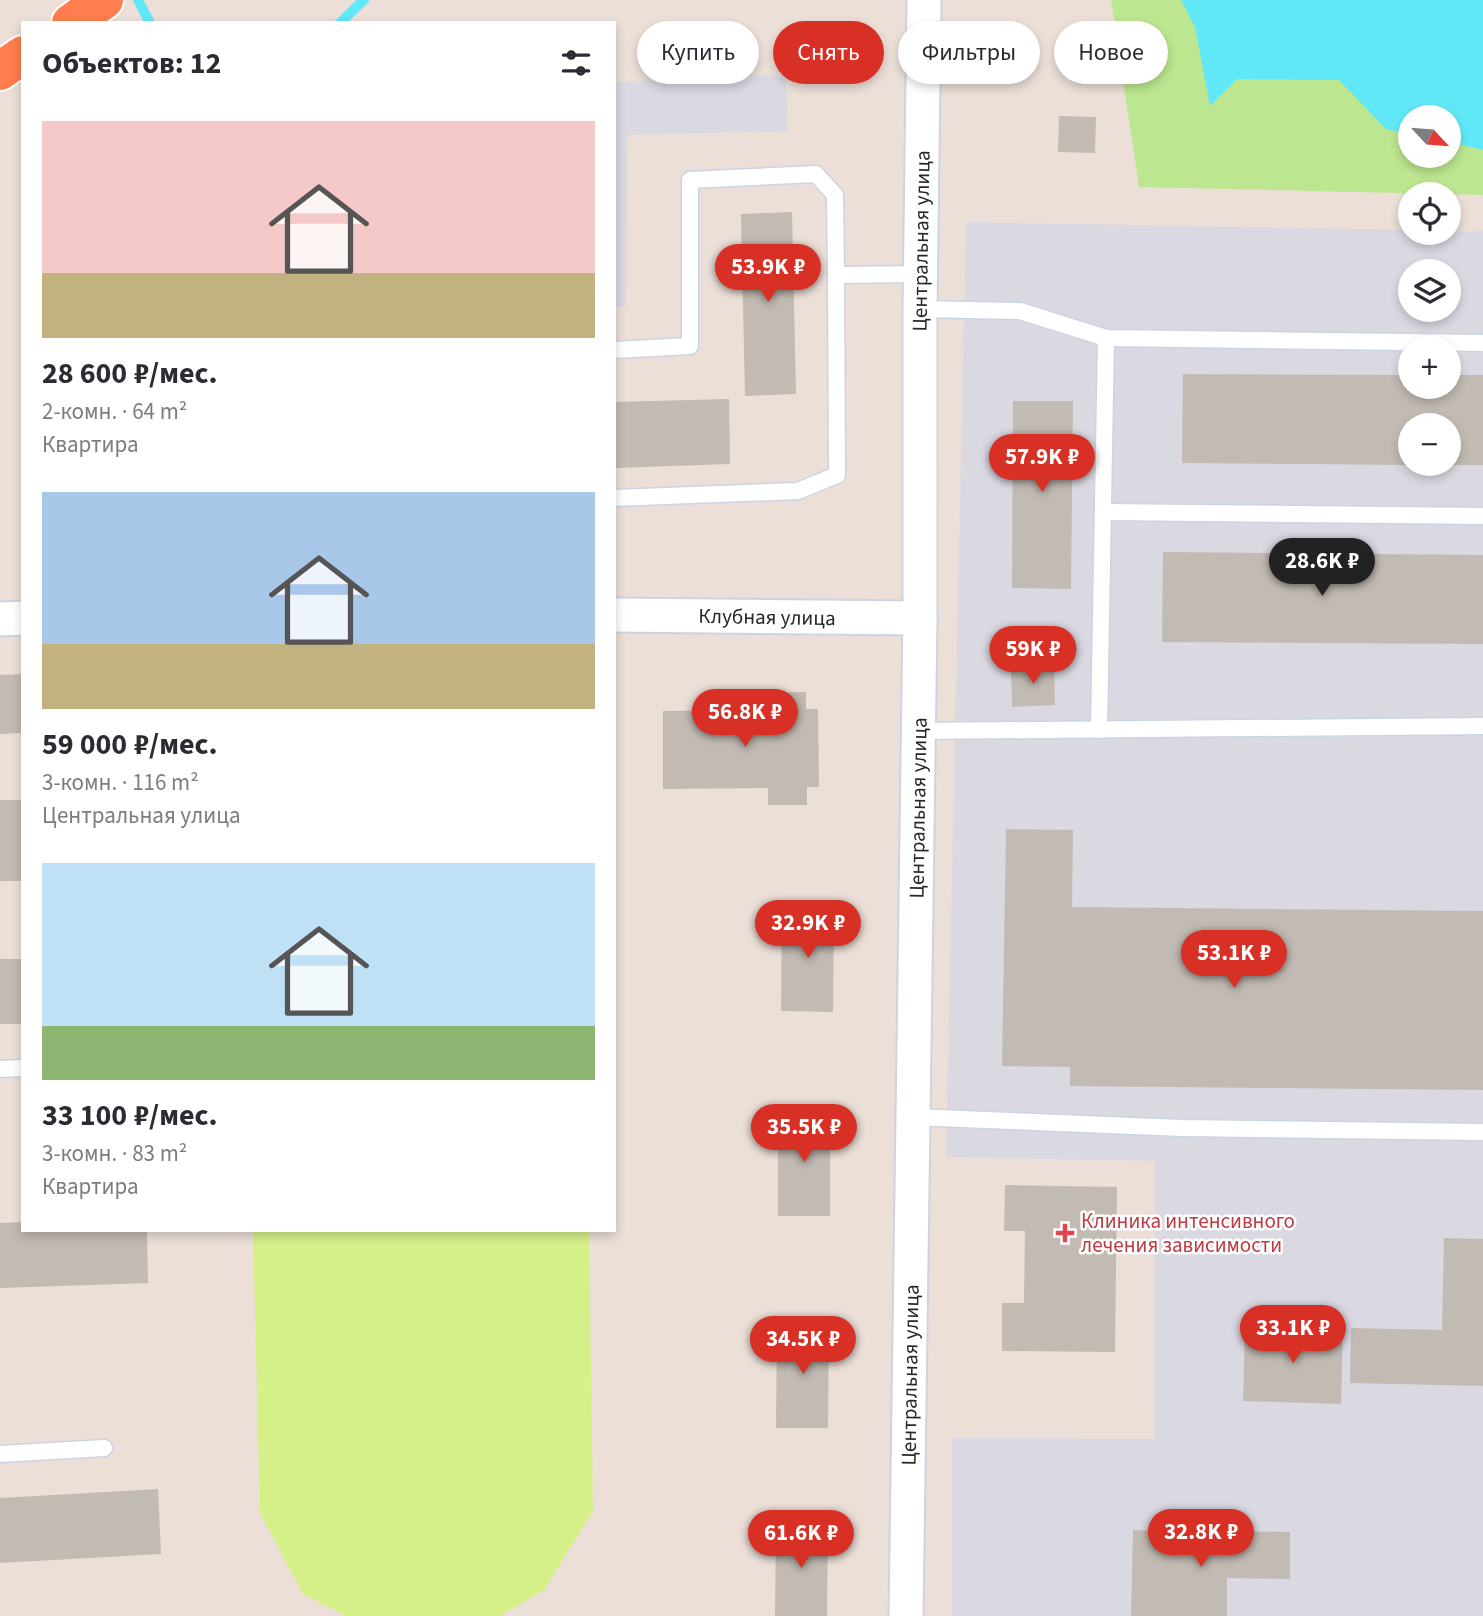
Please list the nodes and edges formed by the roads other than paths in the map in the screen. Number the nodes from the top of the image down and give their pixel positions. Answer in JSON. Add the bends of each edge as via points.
{"nodes":[{"id":1,"x":104,"y":0,"type":"edge"},
{"id":2,"x":924,"y":0,"type":"edge"},
{"id":3,"x":74,"y":21,"type":"edge"},
{"id":4,"x":21,"y":56,"type":"edge"},
{"id":5,"x":0,"y":71,"type":"edge"},
{"id":6,"x":920,"y":274,"type":"junction"},
{"id":7,"x":836,"y":275,"type":"junction"},
{"id":8,"x":919,"y":309,"type":"junction"},
{"id":9,"x":1106,"y":338,"type":"junction"},
{"id":10,"x":1483,"y":343,"type":"edge"},
{"id":11,"x":616,"y":350,"type":"edge"},
{"id":12,"x":616,"y":498,"type":"edge"},
{"id":13,"x":1103,"y":512,"type":"junction"},
{"id":14,"x":1483,"y":516,"type":"edge"},
{"id":15,"x":616,"y":615,"type":"edge"},
{"id":16,"x":21,"y":618,"type":"edge"},
{"id":17,"x":920,"y":618,"type":"junction"},
{"id":18,"x":0,"y":619,"type":"edge"},
{"id":19,"x":1483,"y":726,"type":"edge"},
{"id":20,"x":1099,"y":730,"type":"junction"},
{"id":21,"x":919,"y":731,"type":"junction"},
{"id":22,"x":21,"y":1068,"type":"edge"},
{"id":23,"x":0,"y":1069,"type":"edge"},
{"id":24,"x":913,"y":1117,"type":"junction"},
{"id":25,"x":1483,"y":1132,"type":"edge"},
{"id":26,"x":104,"y":1448,"type":"dead end"},
{"id":27,"x":0,"y":1454,"type":"edge"},
{"id":28,"x":906,"y":1616,"type":"edge"}],
"edges":[{"from":1,"to":3,"type":"highway"},
{"from":2,"to":6,"type":"street","name":"Центральная улица"},
{"from":4,"to":5,"type":"highway"},
{"from":6,"to":7,"type":"lane"},
{"from":6,"to":8,"type":"street","name":"Центральная улица"},
{"from":7,"to":11,"type":"lane","via":[[835,195],[816,174],[690,180],[690,346]]},
{"from":7,"to":12,"type":"lane","via":[[837,475],[798,491]]},
{"from":8,"to":9,"type":"lane","via":[[1020,311]]},
{"from":8,"to":17,"type":"street","name":"Центральная улица"},
{"from":9,"to":10,"type":"lane"},
{"from":9,"to":13,"type":"lane"},
{"from":13,"to":14,"type":"lane"},
{"from":13,"to":20,"type":"lane"},
{"from":15,"to":17,"type":"street","name":"Клубная улица"},
{"from":16,"to":18,"type":"street"},
{"from":17,"to":21,"type":"street","name":"Центральная улица"},
{"from":19,"to":20,"type":"lane"},
{"from":20,"to":21,"type":"lane"},
{"from":21,"to":24,"type":"street","name":"Центральная улица"},
{"from":22,"to":23,"type":"lane"},
{"from":24,"to":25,"type":"lane","via":[[1182,1128]]},
{"from":24,"to":28,"type":"street","name":"Центральная улица"},
{"from":26,"to":27,"type":"lane"}]}
